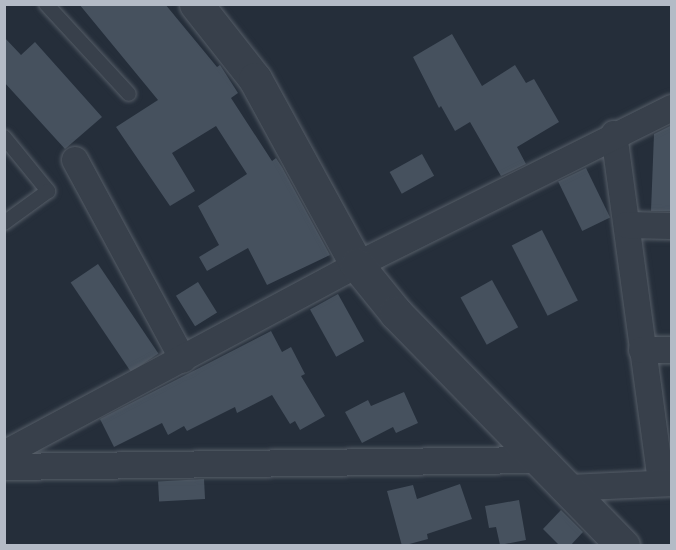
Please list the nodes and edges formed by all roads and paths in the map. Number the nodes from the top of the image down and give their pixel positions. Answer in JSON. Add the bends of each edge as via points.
{"nodes":[{"id":1,"x":46,"y":4,"type":"edge"},
{"id":2,"x":196,"y":4,"type":"edge"},
{"id":3,"x":129,"y":94,"type":"dead end"},
{"id":4,"x":672,"y":108,"type":"edge"},
{"id":5,"x":614,"y":134,"type":"junction"},
{"id":6,"x":4,"y":136,"type":"edge"},
{"id":7,"x":75,"y":160,"type":"dead end"},
{"id":8,"x":4,"y":223,"type":"edge"},
{"id":9,"x":627,"y":225,"type":"junction"},
{"id":10,"x":672,"y":226,"type":"edge"},
{"id":11,"x":357,"y":265,"type":"junction"},
{"id":12,"x":642,"y":350,"type":"junction"},
{"id":13,"x":672,"y":350,"type":"edge"},
{"id":14,"x":183,"y":360,"type":"junction"},
{"id":15,"x":4,"y":454,"type":"edge"},
{"id":16,"x":539,"y":460,"type":"junction"},
{"id":17,"x":4,"y":467,"type":"edge"},
{"id":18,"x":666,"y":483,"type":"edge"},
{"id":19,"x":566,"y":488,"type":"junction"},
{"id":20,"x":623,"y":546,"type":"edge"}],
"edges":[{"from":1,"to":3,"type":"lane"},
{"from":2,"to":11,"type":"street","via":[[255,79]]},
{"from":4,"to":5,"type":"street"},
{"from":5,"to":9,"type":"street"},
{"from":5,"to":11,"type":"street"},
{"from":6,"to":8,"type":"lane","via":[[48,190]]},
{"from":7,"to":14,"type":"street"},
{"from":9,"to":10,"type":"street"},
{"from":9,"to":12,"type":"street"},
{"from":11,"to":14,"type":"street"},
{"from":11,"to":16,"type":"street","via":[[396,313]]},
{"from":12,"to":13,"type":"street"},
{"from":12,"to":18,"type":"street"},
{"from":14,"to":15,"type":"street"},
{"from":16,"to":17,"type":"street"},
{"from":16,"to":19,"type":"street"},
{"from":18,"to":19,"type":"street"},
{"from":19,"to":20,"type":"street"}]}
